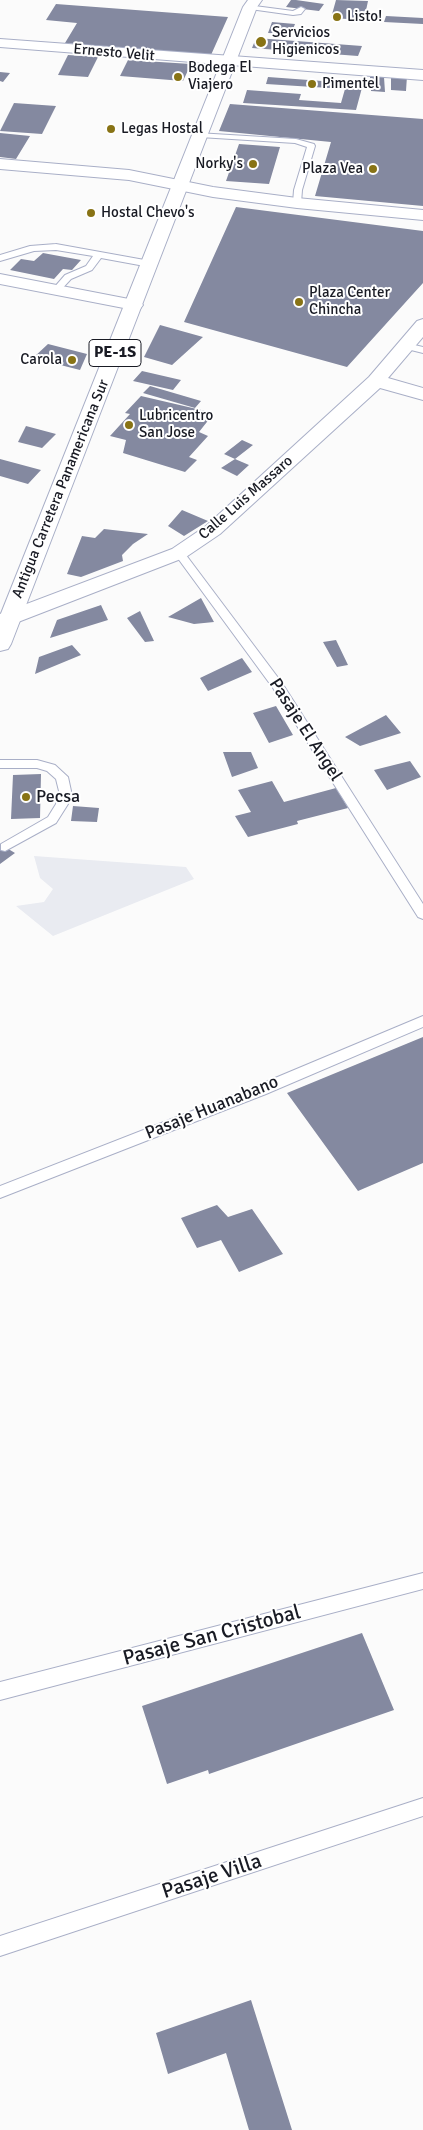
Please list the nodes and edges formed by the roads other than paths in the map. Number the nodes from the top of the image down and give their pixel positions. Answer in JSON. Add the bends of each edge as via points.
{"nodes":[{"id":1,"x":252,"y":4,"type":"edge"},
{"id":2,"x":301,"y":9,"type":"dead end"},
{"id":3,"x":0,"y":43,"type":"edge"},
{"id":4,"x":229,"y":62,"type":"junction"},
{"id":5,"x":423,"y":75,"type":"edge"},
{"id":6,"x":200,"y":135,"type":"junction"},
{"id":7,"x":0,"y":164,"type":"edge"},
{"id":8,"x":180,"y":186,"type":"junction"},
{"id":9,"x":297,"y":203,"type":"junction"},
{"id":10,"x":423,"y":214,"type":"edge"},
{"id":11,"x":99,"y":255,"type":"junction"},
{"id":12,"x":0,"y":258,"type":"edge"},
{"id":13,"x":150,"y":264,"type":"junction"},
{"id":14,"x":0,"y":279,"type":"edge"},
{"id":15,"x":56,"y":290,"type":"junction"},
{"id":16,"x":134,"y":305,"type":"junction"},
{"id":17,"x":423,"y":325,"type":"edge"},
{"id":18,"x":414,"y":348,"type":"edge"},
{"id":19,"x":376,"y":381,"type":"junction"},
{"id":20,"x":423,"y":394,"type":"edge"},
{"id":21,"x":179,"y":553,"type":"junction"},
{"id":22,"x":5,"y":620,"type":"edge"},
{"id":23,"x":0,"y":644,"type":"edge"},
{"id":24,"x":0,"y":764,"type":"edge"},
{"id":25,"x":5,"y":847,"type":"dead end"},
{"id":26,"x":423,"y":914,"type":"edge"},
{"id":27,"x":423,"y":1021,"type":"edge"},
{"id":28,"x":0,"y":1192,"type":"edge"},
{"id":29,"x":423,"y":1581,"type":"edge"},
{"id":30,"x":0,"y":1692,"type":"edge"},
{"id":31,"x":423,"y":1807,"type":"edge"},
{"id":32,"x":0,"y":1946,"type":"edge"}],
"edges":[{"from":1,"to":2,"type":"lane","via":[[293,13]]},
{"from":1,"to":4,"type":"main road","name":"Antigua Carretera Panamericana Sur","number":"PE-1S"},
{"from":3,"to":4,"type":"main road","name":"Ernesto Velit"},
{"from":4,"to":5,"type":"main road","name":"Ernesto Velit"},
{"from":4,"to":6,"type":"main road","name":"Antigua Carretera Panamericana Sur","number":"PE-1S"},
{"from":6,"to":8,"type":"main road","name":"Antigua Carretera Panamericana Sur","number":"PE-1S"},
{"from":6,"to":9,"type":"lane","via":[[296,141],[311,146]]},
{"from":7,"to":8,"type":"main road","via":[[129,175]]},
{"from":8,"to":9,"type":"main road"},
{"from":8,"to":13,"type":"main road","name":"Antigua Carretera Panamericana Sur","number":"PE-1S"},
{"from":9,"to":10,"type":"main road"},
{"from":11,"to":12,"type":"lane","via":[[56,247],[33,248]]},
{"from":11,"to":13,"type":"lane"},
{"from":11,"to":15,"type":"lane","via":[[89,268],[68,277]]},
{"from":13,"to":16,"type":"main road","name":"Antigua Carretera Panamericana Sur","number":"PE-1S"},
{"from":14,"to":15,"type":"main road"},
{"from":15,"to":16,"type":"main road"},
{"from":16,"to":22,"type":"main road","name":"Antigua Carretera Panamericana Sur","number":"PE-1S"},
{"from":17,"to":18,"type":"main road","name":"Calle Luis Massaro"},
{"from":18,"to":19,"type":"main road","name":"Calle Luis Massaro"},
{"from":19,"to":20,"type":"main road"},
{"from":19,"to":21,"type":"main road","name":"Calle Luis Massaro","via":[[212,530]]},
{"from":21,"to":22,"type":"main road","name":"Calle Luis Massaro"},
{"from":21,"to":26,"type":"lane","name":"Pasaje El Angel","via":[[278,686]]},
{"from":22,"to":23,"type":"main road","name":"Antigua Carretera Panamericana Sur","number":"PE-1S"},
{"from":24,"to":25,"type":"lane","via":[[37,764],[51,768],[62,777],[65,791],[62,804],[52,820]]},
{"from":27,"to":28,"type":"lane","name":"Pasaje Huanabano","via":[[261,1090]]},
{"from":29,"to":30,"type":"lane","name":"Pasaje San Cristobal"},
{"from":31,"to":32,"type":"lane","name":"Pasaje Villa"}]}
